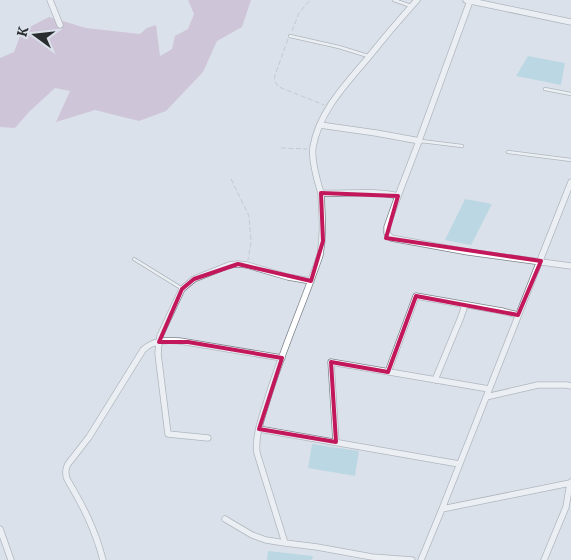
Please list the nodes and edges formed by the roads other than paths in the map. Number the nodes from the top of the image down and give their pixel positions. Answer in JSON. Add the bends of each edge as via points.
{"nodes":[{"id":1,"x":50,"y":0,"type":"edge"},
{"id":2,"x":394,"y":0,"type":"edge"},
{"id":3,"x":417,"y":0,"type":"edge"},
{"id":4,"x":468,"y":1,"type":"edge"},
{"id":5,"x":412,"y":6,"type":"junction"},
{"id":6,"x":571,"y":22,"type":"edge"},
{"id":7,"x":60,"y":25,"type":"dead end"},
{"id":8,"x":290,"y":36,"type":"road end"},
{"id":9,"x":369,"y":56,"type":"junction"},
{"id":10,"x":545,"y":89,"type":"dead end"},
{"id":11,"x":571,"y":94,"type":"edge"},
{"id":12,"x":320,"y":125,"type":"junction"},
{"id":13,"x":420,"y":141,"type":"junction"},
{"id":14,"x":462,"y":146,"type":"dead end"},
{"id":15,"x":508,"y":152,"type":"dead end"},
{"id":16,"x":571,"y":160,"type":"edge"},
{"id":17,"x":571,"y":182,"type":"edge"},
{"id":18,"x":321,"y":193,"type":"junction"},
{"id":19,"x":398,"y":196,"type":"junction"},
{"id":20,"x":134,"y":259,"type":"dead end"},
{"id":21,"x":540,"y":261,"type":"junction"},
{"id":22,"x":571,"y":266,"type":"edge"},
{"id":23,"x":311,"y":281,"type":"junction"},
{"id":24,"x":182,"y":289,"type":"junction"},
{"id":25,"x":465,"y":304,"type":"junction"},
{"id":26,"x":518,"y":316,"type":"junction"},
{"id":27,"x":159,"y":342,"type":"junction"},
{"id":28,"x":282,"y":358,"type":"junction"},
{"id":29,"x":388,"y":372,"type":"junction"},
{"id":30,"x":435,"y":380,"type":"junction"},
{"id":31,"x":571,"y":386,"type":"edge"},
{"id":32,"x":489,"y":389,"type":"junction"},
{"id":33,"x":486,"y":397,"type":"junction"},
{"id":34,"x":259,"y":429,"type":"junction"},
{"id":35,"x":208,"y":438,"type":"dead end"},
{"id":36,"x":336,"y":442,"type":"junction"},
{"id":37,"x":459,"y":464,"type":"junction"},
{"id":38,"x":570,"y":483,"type":"edge"},
{"id":39,"x":442,"y":509,"type":"junction"},
{"id":40,"x":225,"y":519,"type":"dead end"},
{"id":41,"x":0,"y":529,"type":"edge"},
{"id":42,"x":286,"y":544,"type":"junction"},
{"id":43,"x":11,"y":560,"type":"edge"},
{"id":44,"x":103,"y":560,"type":"edge"},
{"id":45,"x":412,"y":560,"type":"edge"},
{"id":46,"x":421,"y":560,"type":"edge"},
{"id":47,"x":544,"y":560,"type":"edge"}],
"edges":[{"from":1,"to":7,"type":"street"},
{"from":2,"to":5,"type":"lane"},
{"from":3,"to":5,"type":"street"},
{"from":4,"to":6,"type":"street"},
{"from":4,"to":13,"type":"street"},
{"from":5,"to":9,"type":"street"},
{"from":8,"to":9,"type":"lane"},
{"from":9,"to":12,"type":"street","via":[[336,96]]},
{"from":10,"to":11,"type":"lane"},
{"from":12,"to":13,"type":"street"},
{"from":12,"to":18,"type":"street","via":[[313,150]]},
{"from":13,"to":14,"type":"lane"},
{"from":13,"to":19,"type":"street"},
{"from":15,"to":16,"type":"lane"},
{"from":17,"to":21,"type":"street"},
{"from":18,"to":19,"type":"street","via":[[373,192]]},
{"from":18,"to":23,"type":"street","via":[[323,241]]},
{"from":19,"to":21,"type":"street","via":[[387,227],[391,238]]},
{"from":20,"to":24,"type":"lane"},
{"from":21,"to":22,"type":"street"},
{"from":21,"to":26,"type":"street"},
{"from":23,"to":24,"type":"street","via":[[247,265],[229,265],[194,279]]},
{"from":23,"to":28,"type":"street"},
{"from":24,"to":27,"type":"street"},
{"from":25,"to":26,"type":"street"},
{"from":25,"to":29,"type":"street","via":[[416,296]]},
{"from":25,"to":30,"type":"street"},
{"from":26,"to":32,"type":"street"},
{"from":27,"to":28,"type":"street","via":[[188,342]]},
{"from":27,"to":35,"type":"street","via":[[168,434]]},
{"from":27,"to":44,"type":"street","via":[[143,350],[66,468],[67,478],[84,507]]},
{"from":28,"to":34,"type":"street"},
{"from":29,"to":30,"type":"street"},
{"from":29,"to":36,"type":"street","via":[[331,362]]},
{"from":30,"to":32,"type":"street"},
{"from":31,"to":33,"type":"street","via":[[538,384]]},
{"from":32,"to":33,"type":"street"},
{"from":33,"to":37,"type":"street"},
{"from":34,"to":36,"type":"street"},
{"from":34,"to":42,"type":"street","via":[[257,453]]},
{"from":36,"to":37,"type":"street"},
{"from":37,"to":39,"type":"street"},
{"from":38,"to":39,"type":"street"},
{"from":38,"to":47,"type":"street","via":[[566,508]]},
{"from":39,"to":46,"type":"street"},
{"from":40,"to":42,"type":"street","via":[[252,535]]},
{"from":41,"to":43,"type":"street"},
{"from":42,"to":45,"type":"street"}]}
